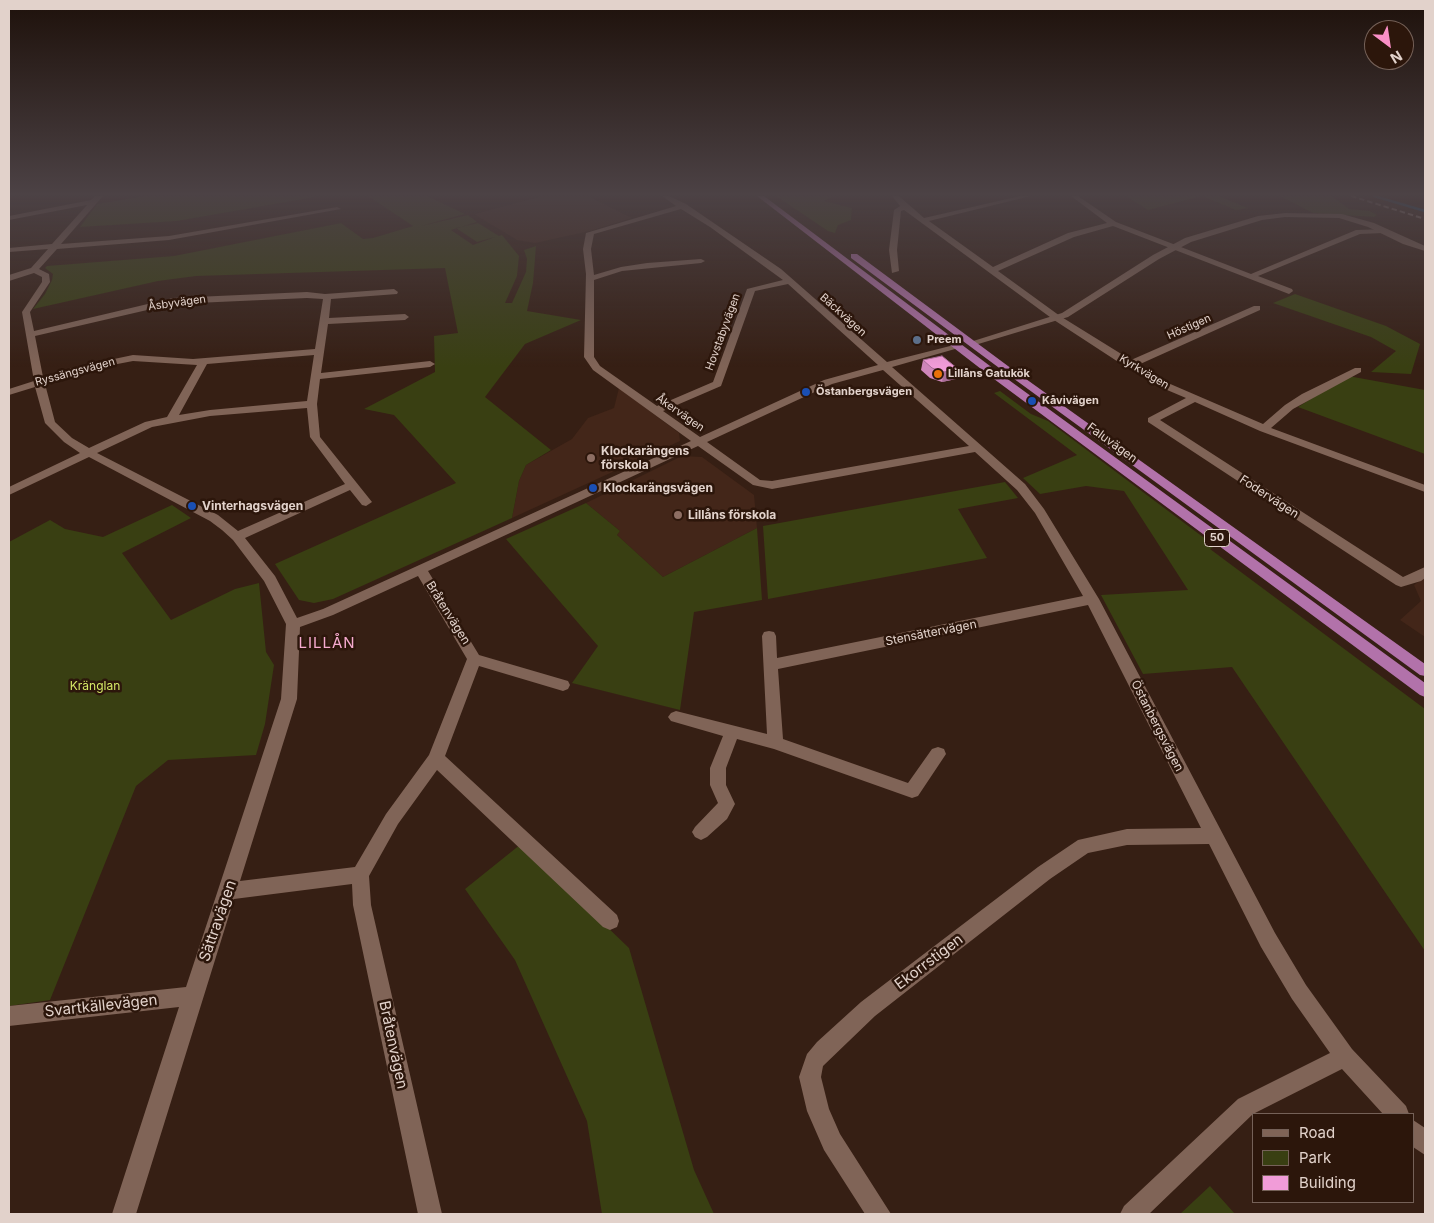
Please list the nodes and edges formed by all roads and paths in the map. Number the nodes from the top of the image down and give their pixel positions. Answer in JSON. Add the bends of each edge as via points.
{"nodes":[{"id":1,"x":49,"y":253,"type":"edge"},
{"id":2,"x":587,"y":253,"type":"edge"},
{"id":3,"x":753,"y":253,"type":"edge"},
{"id":4,"x":837,"y":253,"type":"edge"},
{"id":5,"x":849,"y":253,"type":"edge"},
{"id":6,"x":893,"y":253,"type":"edge"},
{"id":7,"x":969,"y":253,"type":"edge"},
{"id":8,"x":1031,"y":253,"type":"edge"},
{"id":9,"x":1165,"y":253,"type":"edge"},
{"id":10,"x":1186,"y":253,"type":"edge"},
{"id":11,"x":1308,"y":253,"type":"edge"},
{"id":12,"x":701,"y":261,"type":"dead end"},
{"id":13,"x":34,"y":270,"type":"junction"},
{"id":14,"x":895,"y":270,"type":"dead end"},
{"id":15,"x":993,"y":270,"type":"junction"},
{"id":16,"x":1250,"y":277,"type":"junction"},
{"id":17,"x":9,"y":278,"type":"edge"},
{"id":18,"x":590,"y":280,"type":"junction"},
{"id":19,"x":790,"y":282,"type":"junction"},
{"id":20,"x":1289,"y":291,"type":"dead end"},
{"id":21,"x":394,"y":292,"type":"dead end"},
{"id":22,"x":326,"y":297,"type":"junction"},
{"id":23,"x":1257,"y":308,"type":"dead end"},
{"id":24,"x":405,"y":317,"type":"dead end"},
{"id":25,"x":1057,"y":318,"type":"junction"},
{"id":26,"x":324,"y":321,"type":"junction"},
{"id":27,"x":31,"y":334,"type":"junction"},
{"id":28,"x":972,"y":343,"type":"junction"},
{"id":29,"x":960,"y":345,"type":"junction"},
{"id":30,"x":319,"y":352,"type":"junction"},
{"id":31,"x":203,"y":362,"type":"junction"},
{"id":32,"x":430,"y":364,"type":"dead end"},
{"id":33,"x":1129,"y":365,"type":"junction"},
{"id":34,"x":884,"y":366,"type":"junction"},
{"id":35,"x":1358,"y":370,"type":"dead end"},
{"id":36,"x":316,"y":377,"type":"junction"},
{"id":37,"x":1005,"y":377,"type":"junction"},
{"id":38,"x":39,"y":381,"type":"junction"},
{"id":39,"x":9,"y":392,"type":"edge"},
{"id":40,"x":1192,"y":399,"type":"junction"},
{"id":41,"x":312,"y":404,"type":"junction"},
{"id":42,"x":655,"y":411,"type":"junction"},
{"id":43,"x":172,"y":419,"type":"junction"},
{"id":44,"x":1264,"y":429,"type":"junction"},
{"id":45,"x":697,"y":440,"type":"junction"},
{"id":46,"x":978,"y":448,"type":"junction"},
{"id":47,"x":87,"y":452,"type":"junction"},
{"id":48,"x":352,"y":485,"type":"junction"},
{"id":49,"x":1425,"y":489,"type":"edge"},
{"id":50,"x":9,"y":491,"type":"edge"},
{"id":51,"x":366,"y":502,"type":"dead end"},
{"id":52,"x":237,"y":537,"type":"junction"},
{"id":53,"x":420,"y":569,"type":"junction"},
{"id":54,"x":1425,"y":571,"type":"edge"},
{"id":55,"x":1092,"y":599,"type":"junction"},
{"id":56,"x":293,"y":624,"type":"junction"},
{"id":57,"x":769,"y":636,"type":"dead end"},
{"id":58,"x":474,"y":659,"type":"junction"},
{"id":59,"x":770,"y":665,"type":"junction"},
{"id":60,"x":1425,"y":671,"type":"edge"},
{"id":61,"x":563,"y":685,"type":"dead end"},
{"id":62,"x":1425,"y":692,"type":"edge"},
{"id":63,"x":676,"y":717,"type":"dead end"},
{"id":64,"x":734,"y":732,"type":"junction"},
{"id":65,"x":775,"y":743,"type":"junction"},
{"id":66,"x":938,"y":754,"type":"dead end"},
{"id":67,"x":436,"y":758,"type":"junction"},
{"id":68,"x":701,"y":832,"type":"dead end"},
{"id":69,"x":1213,"y":836,"type":"junction"},
{"id":70,"x":360,"y":874,"type":"junction"},
{"id":71,"x":229,"y":891,"type":"junction"},
{"id":72,"x":610,"y":921,"type":"dead end"},
{"id":73,"x":193,"y":996,"type":"junction"},
{"id":74,"x":9,"y":1016,"type":"edge"},
{"id":75,"x":1345,"y":1056,"type":"junction"},
{"id":76,"x":1397,"y":1113,"type":"edge"},
{"id":77,"x":1414,"y":1132,"type":"edge"},
{"id":78,"x":1425,"y":1144,"type":"edge"},
{"id":79,"x":124,"y":1214,"type":"edge"},
{"id":80,"x":430,"y":1214,"type":"edge"},
{"id":81,"x":879,"y":1214,"type":"edge"},
{"id":82,"x":1132,"y":1214,"type":"edge"}],
"edges":[{"from":1,"to":13,"type":"street"},
{"from":2,"to":18,"type":"street","name":"Åkervägen"},
{"from":3,"to":19,"type":"street","name":"Bäckvägen"},
{"from":4,"to":29,"type":"highway","name":"Faluvägen","number":"50"},
{"from":5,"to":28,"type":"highway","name":"Faluvägen","number":"50"},
{"from":6,"to":14,"type":"street"},
{"from":7,"to":15,"type":"street","name":"Kyrkvägen"},
{"from":8,"to":15,"type":"street"},
{"from":9,"to":25,"type":"street"},
{"from":10,"to":16,"type":"street"},
{"from":11,"to":16,"type":"street"},
{"from":12,"to":18,"type":"street","via":[[621,269]]},
{"from":13,"to":17,"type":"street"},
{"from":13,"to":27,"type":"street","via":[[43,274],[46,282],[26,312]]},
{"from":15,"to":25,"type":"street","name":"Kyrkvägen"},
{"from":16,"to":20,"type":"street"},
{"from":18,"to":42,"type":"street","name":"Åkervägen","via":[[591,362]]},
{"from":19,"to":34,"type":"street","name":"Bäckvägen"},
{"from":19,"to":42,"type":"street","name":"Hovstabyvägen","via":[[751,289],[717,384]]},
{"from":21,"to":22,"type":"street","name":"Åsbyvägen"},
{"from":22,"to":26,"type":"street"},
{"from":22,"to":27,"type":"street","name":"Åsbyvägen","via":[[173,301]]},
{"from":23,"to":33,"type":"street","name":"Höstigen"},
{"from":24,"to":26,"type":"street"},
{"from":25,"to":28,"type":"street"},
{"from":25,"to":33,"type":"street","name":"Kyrkvägen"},
{"from":26,"to":30,"type":"street"},
{"from":27,"to":38,"type":"street"},
{"from":28,"to":29,"type":"highway"},
{"from":28,"to":37,"type":"highway","name":"Faluvägen","number":"50"},
{"from":29,"to":34,"type":"street"},
{"from":29,"to":37,"type":"highway","name":"Faluvägen","number":"50"},
{"from":30,"to":31,"type":"street","name":"Ryssängsvägen"},
{"from":30,"to":36,"type":"street"},
{"from":31,"to":38,"type":"street","name":"Ryssängsvägen","via":[[133,358],[95,364]]},
{"from":31,"to":43,"type":"street"},
{"from":32,"to":36,"type":"street"},
{"from":33,"to":40,"type":"street","name":"Kyrkvägen"},
{"from":34,"to":45,"type":"street","via":[[828,382]]},
{"from":34,"to":46,"type":"street","name":"Östanbergsvägen"},
{"from":35,"to":44,"type":"street","via":[[1298,402]]},
{"from":36,"to":41,"type":"street"},
{"from":37,"to":60,"type":"highway","name":"Faluvägen","number":"50","via":[[1021,380]]},
{"from":37,"to":62,"type":"highway","name":"Faluvägen","number":"50"},
{"from":38,"to":39,"type":"street","name":"Ryssängsvägen"},
{"from":38,"to":47,"type":"street","via":[[50,423]]},
{"from":40,"to":44,"type":"street","name":"Kyrkvägen"},
{"from":40,"to":54,"type":"street","name":"Fodervägen","via":[[1152,420],[1401,582],[1416,578]]},
{"from":41,"to":43,"type":"street"},
{"from":41,"to":48,"type":"street","via":[[315,437]]},
{"from":42,"to":45,"type":"street","name":"Åkervägen"},
{"from":43,"to":47,"type":"street","via":[[134,430]]},
{"from":44,"to":49,"type":"street","name":"Kyrkvägen"},
{"from":45,"to":46,"type":"street","name":"Åkervägen","via":[[757,483],[772,485]]},
{"from":45,"to":53,"type":"street"},
{"from":46,"to":55,"type":"street","name":"Östanbergsvägen","via":[[1022,487]]},
{"from":47,"to":50,"type":"street"},
{"from":47,"to":52,"type":"street","via":[[214,518]]},
{"from":48,"to":51,"type":"street"},
{"from":48,"to":52,"type":"street"},
{"from":52,"to":56,"type":"street","via":[[270,578]]},
{"from":53,"to":56,"type":"street","via":[[328,612]]},
{"from":53,"to":58,"type":"street","name":"Bråtenvägen"},
{"from":55,"to":59,"type":"street","name":"Stensättervägen"},
{"from":55,"to":69,"type":"street","name":"Östanbergsvägen"},
{"from":56,"to":71,"type":"street","name":"Sättravägen","via":[[288,699]]},
{"from":57,"to":59,"type":"street"},
{"from":58,"to":61,"type":"street","name":"Bråtenvägen"},
{"from":58,"to":67,"type":"street","name":"Bråtenvägen"},
{"from":59,"to":65,"type":"street"},
{"from":63,"to":64,"type":"street"},
{"from":64,"to":65,"type":"street"},
{"from":64,"to":68,"type":"street","via":[[718,768],[718,785],[727,804]]},
{"from":65,"to":66,"type":"street","via":[[912,790]]},
{"from":67,"to":70,"type":"street","name":"Bråtenvägen","via":[[392,819]]},
{"from":67,"to":72,"type":"street"},
{"from":69,"to":75,"type":"street","name":"Östanbergsvägen","via":[[1299,992]]},
{"from":69,"to":81,"type":"street","name":"Ekorrstigen","via":[[1127,837],[1084,846],[1044,873],[868,1009],[824,1049],[814,1061],[810,1077],[818,1111],[832,1142]]},
{"from":70,"to":71,"type":"street"},
{"from":70,"to":80,"type":"street","name":"Bråtenvägen","via":[[362,905]]},
{"from":71,"to":73,"type":"street","name":"Sättravägen"},
{"from":73,"to":74,"type":"street","name":"Svartkällevägen"},
{"from":73,"to":79,"type":"street","name":"Sättravägen"},
{"from":75,"to":76,"type":"street","name":"Östanbergsvägen"},
{"from":75,"to":82,"type":"street","via":[[1246,1106]]},
{"from":77,"to":78,"type":"street"}]}
